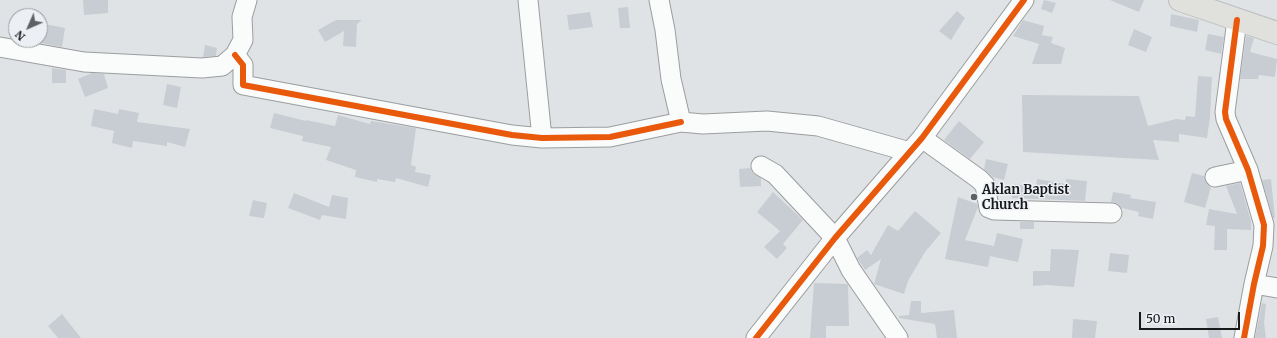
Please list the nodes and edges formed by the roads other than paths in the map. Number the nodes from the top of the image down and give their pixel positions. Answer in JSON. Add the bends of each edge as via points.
{"nodes":[{"id":1,"x":247,"y":0,"type":"edge"},
{"id":2,"x":528,"y":0,"type":"edge"},
{"id":3,"x":659,"y":0,"type":"edge"},
{"id":4,"x":1024,"y":0,"type":"edge"},
{"id":5,"x":1180,"y":0,"type":"edge"},
{"id":6,"x":1237,"y":20,"type":"junction"},
{"id":7,"x":1277,"y":33,"type":"edge"},
{"id":8,"x":0,"y":47,"type":"edge"},
{"id":9,"x":235,"y":55,"type":"junction"},
{"id":10,"x":681,"y":122,"type":"junction"},
{"id":11,"x":542,"y":138,"type":"junction"},
{"id":12,"x":916,"y":145,"type":"junction"},
{"id":13,"x":761,"y":166,"type":"dead end"},
{"id":14,"x":1248,"y":170,"type":"junction"},
{"id":15,"x":1214,"y":177,"type":"dead end"},
{"id":16,"x":1112,"y":213,"type":"dead end"},
{"id":17,"x":835,"y":238,"type":"junction"},
{"id":18,"x":1254,"y":284,"type":"junction"},
{"id":19,"x":1277,"y":288,"type":"edge"},
{"id":20,"x":756,"y":338,"type":"edge"},
{"id":21,"x":898,"y":338,"type":"edge"},
{"id":22,"x":1244,"y":338,"type":"edge"}],
"edges":[{"from":1,"to":9,"type":"street","via":[[242,17],[243,40]]},
{"from":2,"to":11,"type":"street"},
{"from":3,"to":10,"type":"street","via":[[671,79]]},
{"from":4,"to":12,"type":"street"},
{"from":5,"to":6,"type":"main road"},
{"from":6,"to":7,"type":"main road"},
{"from":6,"to":14,"type":"street","via":[[1225,112]]},
{"from":8,"to":9,"type":"street","via":[[84,62],[202,68],[222,66]]},
{"from":9,"to":11,"type":"street","via":[[243,65],[243,85],[512,135]]},
{"from":10,"to":11,"type":"street","via":[[610,137]]},
{"from":10,"to":12,"type":"street","via":[[703,124],[767,121],[818,126]]},
{"from":12,"to":16,"type":"street","via":[[979,179],[985,186],[989,208],[994,210]]},
{"from":12,"to":17,"type":"street"},
{"from":13,"to":17,"type":"street","via":[[775,174]]},
{"from":14,"to":15,"type":"street"},
{"from":14,"to":18,"type":"street","via":[[1264,225],[1263,246]]},
{"from":17,"to":20,"type":"street"},
{"from":17,"to":21,"type":"street","via":[[851,270]]},
{"from":18,"to":19,"type":"street"},
{"from":18,"to":22,"type":"street"}]}
